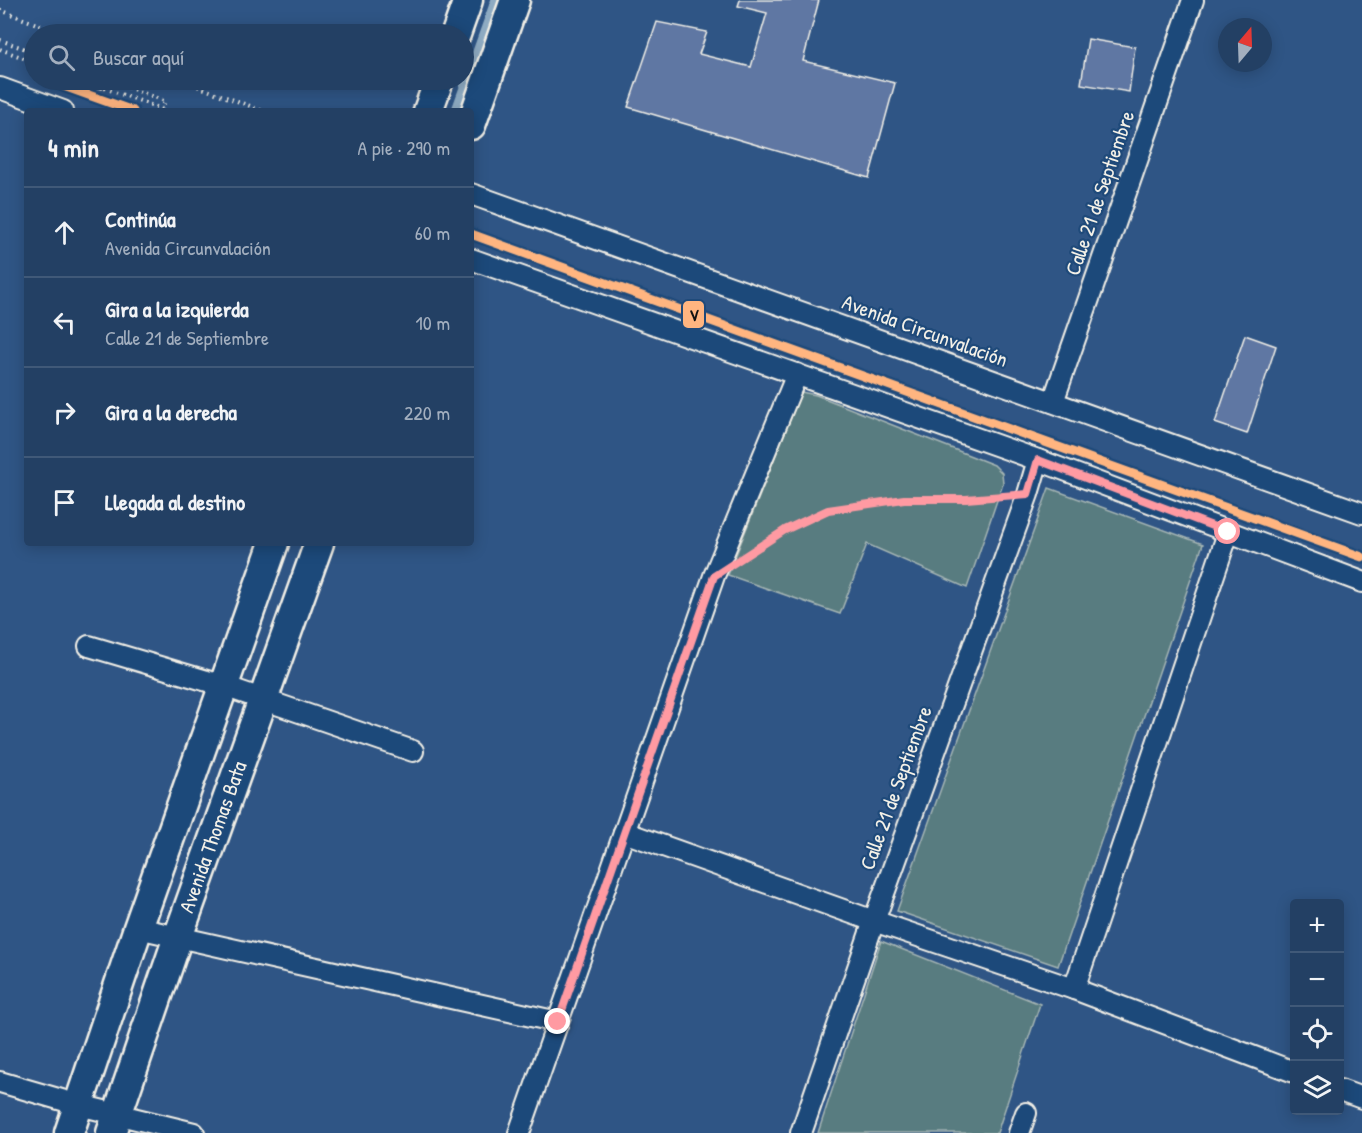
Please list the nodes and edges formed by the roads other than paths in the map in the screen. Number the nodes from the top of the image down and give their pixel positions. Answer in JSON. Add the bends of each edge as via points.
{"nodes":[{"id":1,"x":468,"y":0,"type":"edge"},
{"id":2,"x":515,"y":0,"type":"edge"},
{"id":3,"x":1193,"y":0,"type":"edge"},
{"id":4,"x":460,"y":24,"type":"edge"},
{"id":5,"x":0,"y":88,"type":"edge"},
{"id":6,"x":435,"y":90,"type":"edge"},
{"id":7,"x":55,"y":108,"type":"edge"},
{"id":8,"x":429,"y":108,"type":"edge"},
{"id":9,"x":474,"y":116,"type":"edge"},
{"id":10,"x":474,"y":195,"type":"edge"},
{"id":11,"x":474,"y":260,"type":"edge"},
{"id":12,"x":797,"y":374,"type":"junction"},
{"id":13,"x":1053,"y":402,"type":"junction"},
{"id":14,"x":1038,"y":460,"type":"junction"},
{"id":15,"x":1362,"y":513,"type":"edge"},
{"id":16,"x":1228,"y":532,"type":"junction"},
{"id":17,"x":273,"y":546,"type":"edge"},
{"id":18,"x":318,"y":546,"type":"edge"},
{"id":19,"x":1362,"y":582,"type":"edge"},
{"id":20,"x":89,"y":646,"type":"dead end"},
{"id":21,"x":224,"y":686,"type":"junction"},
{"id":22,"x":262,"y":699,"type":"junction"},
{"id":23,"x":413,"y":751,"type":"dead end"},
{"id":24,"x":624,"y":832,"type":"junction"},
{"id":25,"x":874,"y":921,"type":"junction"},
{"id":26,"x":138,"y":928,"type":"junction"},
{"id":27,"x":177,"y":937,"type":"junction"},
{"id":28,"x":1074,"y":989,"type":"junction"},
{"id":29,"x":558,"y":1022,"type":"junction"},
{"id":30,"x":1290,"y":1070,"type":"edge"},
{"id":31,"x":0,"y":1082,"type":"edge"},
{"id":32,"x":1344,"y":1091,"type":"edge"},
{"id":33,"x":1362,"y":1098,"type":"edge"},
{"id":34,"x":79,"y":1106,"type":"junction"},
{"id":35,"x":1026,"y":1113,"type":"dead end"},
{"id":36,"x":114,"y":1124,"type":"edge"},
{"id":37,"x":69,"y":1133,"type":"edge"},
{"id":38,"x":194,"y":1133,"type":"edge"},
{"id":39,"x":519,"y":1133,"type":"edge"},
{"id":40,"x":801,"y":1133,"type":"edge"},
{"id":41,"x":1019,"y":1133,"type":"edge"}],
"edges":[{"from":1,"to":4,"type":"main road"},
{"from":2,"to":9,"type":"main road"},
{"from":3,"to":13,"type":"street","name":"Calle 21 de Septiembre"},
{"from":5,"to":7,"type":"street"},
{"from":6,"to":8,"type":"main road"},
{"from":10,"to":13,"type":"street","name":"Avenida Circunvalación"},
{"from":11,"to":12,"type":"street"},
{"from":12,"to":14,"type":"street"},
{"from":12,"to":24,"type":"street","via":[[714,576]]},
{"from":13,"to":15,"type":"street","name":"Avenida Circunvalación"},
{"from":14,"to":16,"type":"street"},
{"from":14,"to":25,"type":"street","name":"Calle 21 de Septiembre"},
{"from":16,"to":19,"type":"street"},
{"from":16,"to":28,"type":"street"},
{"from":17,"to":21,"type":"main road","name":"Avenida Thomas Bata"},
{"from":18,"to":22,"type":"main road","name":"Avenida Thomas Bata"},
{"from":20,"to":21,"type":"street"},
{"from":21,"to":22,"type":"street"},
{"from":21,"to":26,"type":"main road","name":"Avenida Thomas Bata"},
{"from":22,"to":23,"type":"street"},
{"from":22,"to":27,"type":"main road","name":"Avenida Thomas Bata"},
{"from":24,"to":25,"type":"street"},
{"from":24,"to":29,"type":"street"},
{"from":25,"to":28,"type":"street"},
{"from":25,"to":40,"type":"street","name":"Calle 21 de Septiembre"},
{"from":26,"to":27,"type":"street"},
{"from":26,"to":34,"type":"main road","name":"Avenida Thomas Bata"},
{"from":27,"to":29,"type":"street"},
{"from":27,"to":36,"type":"main road","name":"Avenida Thomas Bata"},
{"from":28,"to":30,"type":"street"},
{"from":29,"to":39,"type":"street"},
{"from":31,"to":34,"type":"street"},
{"from":32,"to":33,"type":"street"},
{"from":34,"to":36,"type":"street"},
{"from":34,"to":37,"type":"main road","name":"Avenida Thomas Bata"},
{"from":35,"to":41,"type":"street"},
{"from":36,"to":38,"type":"street"}]}
